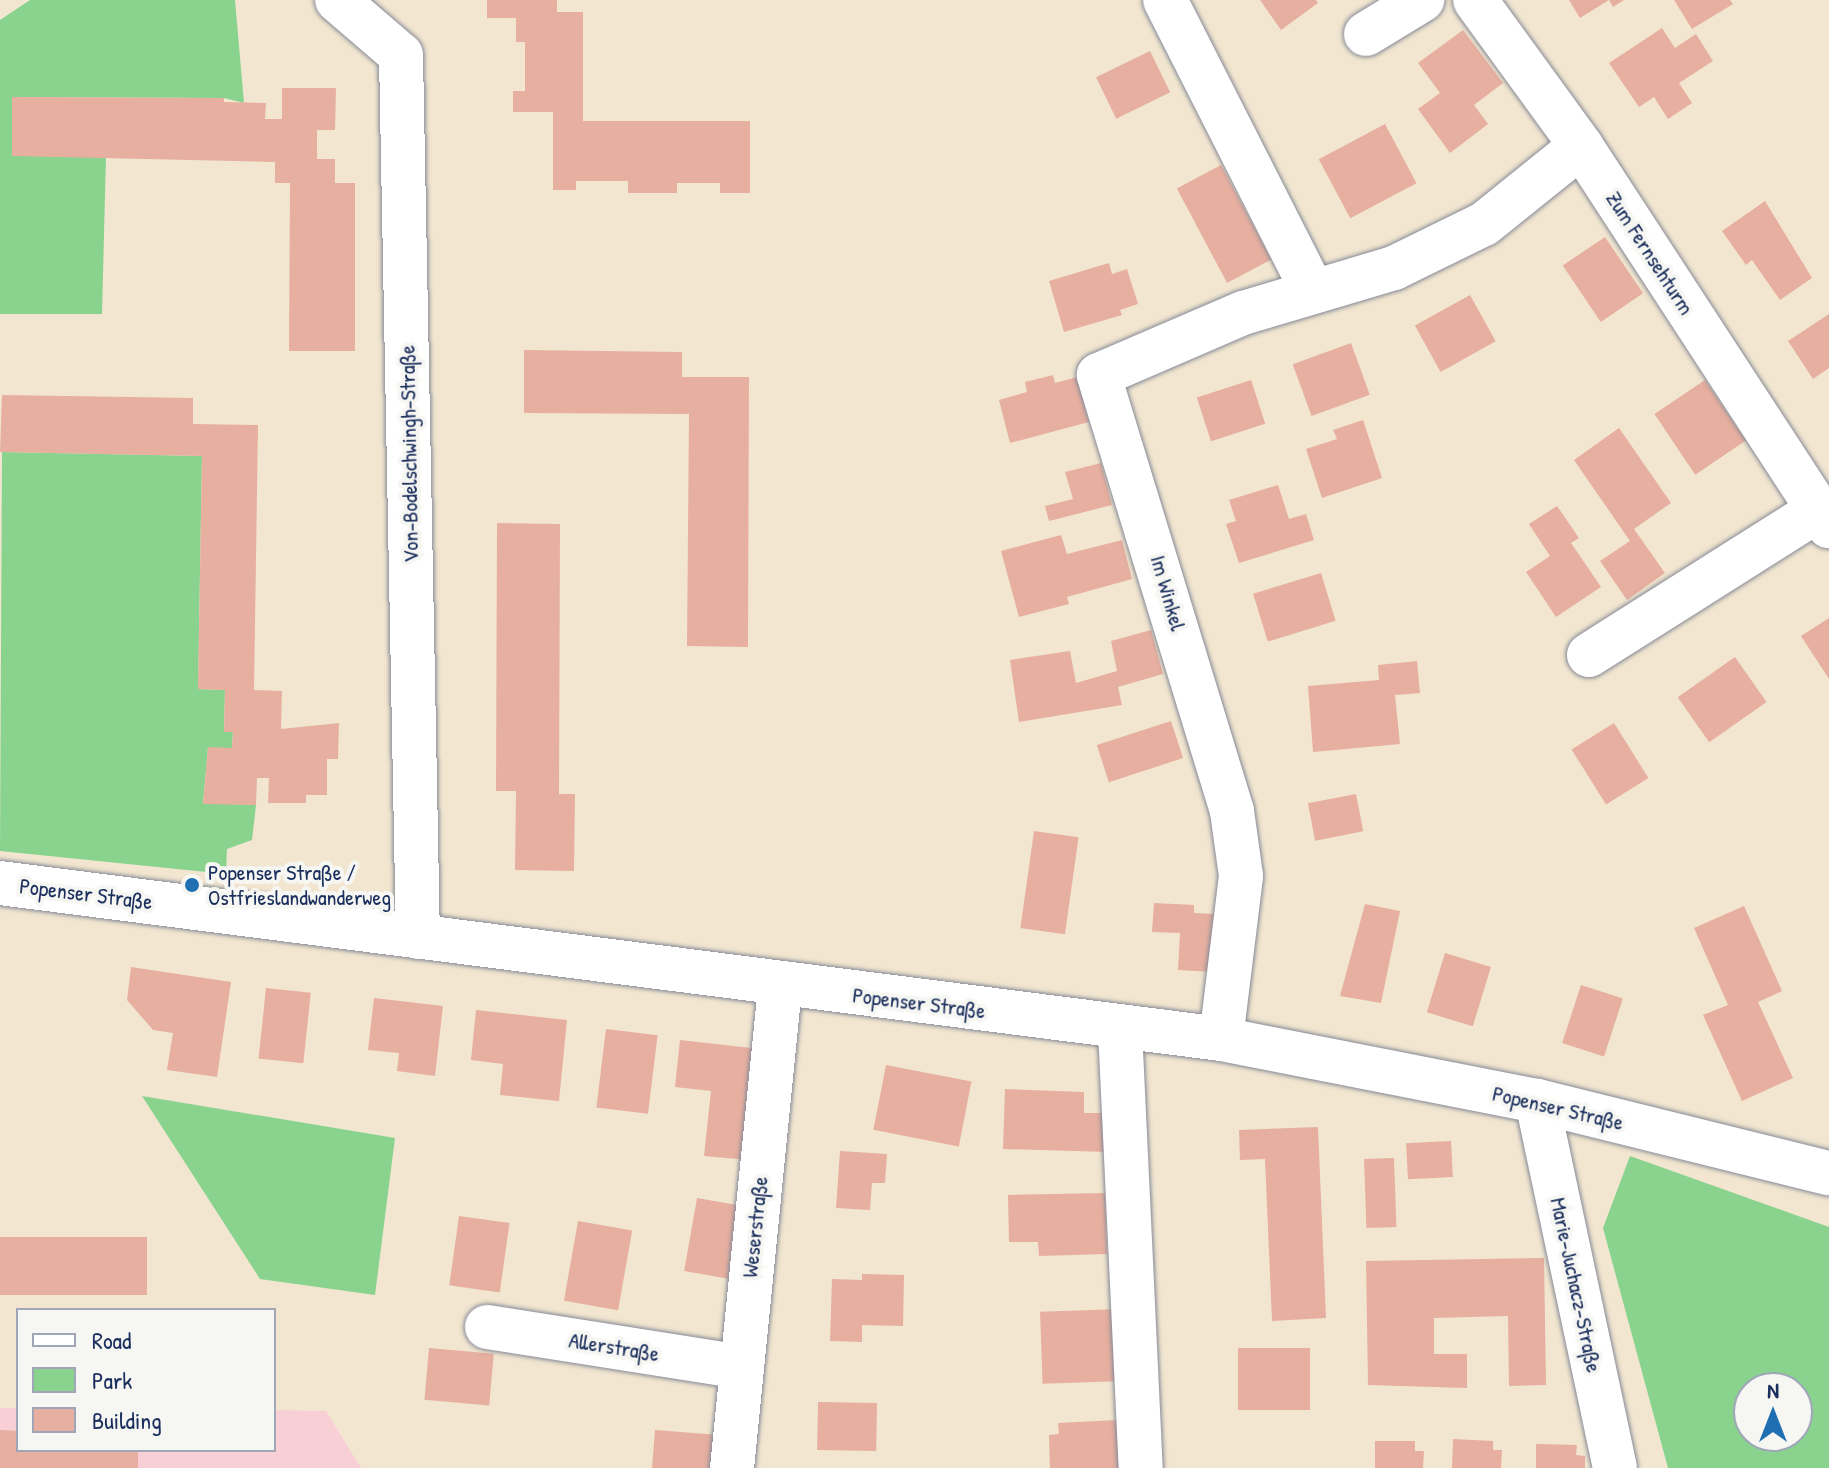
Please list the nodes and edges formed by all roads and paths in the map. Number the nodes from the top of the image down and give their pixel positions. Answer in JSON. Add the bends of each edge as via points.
{"nodes":[{"id":1,"x":337,"y":0,"type":"edge"},
{"id":2,"x":1165,"y":0,"type":"edge"},
{"id":3,"x":1422,"y":0,"type":"edge"},
{"id":4,"x":1475,"y":0,"type":"edge"},
{"id":5,"x":1366,"y":34,"type":"dead end"},
{"id":6,"x":1581,"y":146,"type":"junction"},
{"id":7,"x":1313,"y":292,"type":"junction"},
{"id":8,"x":1823,"y":518,"type":"edge"},
{"id":9,"x":1589,"y":655,"type":"dead end"},
{"id":10,"x":0,"y":883,"type":"edge"},
{"id":11,"x":418,"y":937,"type":"junction"},
{"id":12,"x":780,"y":985,"type":"junction"},
{"id":13,"x":1120,"y":1029,"type":"junction"},
{"id":14,"x":1221,"y":1039,"type":"junction"},
{"id":15,"x":1537,"y":1101,"type":"junction"},
{"id":16,"x":1829,"y":1173,"type":"edge"},
{"id":17,"x":487,"y":1327,"type":"dead end"},
{"id":18,"x":741,"y":1367,"type":"junction"},
{"id":19,"x":732,"y":1468,"type":"edge"},
{"id":20,"x":1141,"y":1468,"type":"edge"},
{"id":21,"x":1615,"y":1468,"type":"edge"}],
"edges":[{"from":1,"to":11,"type":"street","name":"Von-Bodelschwingh-Straße","via":[[401,55]]},
{"from":2,"to":7,"type":"street"},
{"from":3,"to":5,"type":"street"},
{"from":4,"to":6,"type":"street","name":"Zum Fernsehturm"},
{"from":6,"to":7,"type":"street","name":"Im Winkel","via":[[1484,224],[1394,268]]},
{"from":6,"to":8,"type":"street","name":"Zum Fernsehturm"},
{"from":7,"to":14,"type":"street","name":"Im Winkel","via":[[1243,313],[1099,375],[1232,811],[1241,876]]},
{"from":8,"to":9,"type":"street","name":"Zum Fernsehturm"},
{"from":10,"to":11,"type":"street","name":"Popenser Straße"},
{"from":11,"to":12,"type":"street","name":"Popenser Straße"},
{"from":12,"to":13,"type":"street","name":"Popenser Straße"},
{"from":12,"to":18,"type":"street","name":"Weserstraße"},
{"from":13,"to":14,"type":"street","name":"Popenser Straße"},
{"from":13,"to":20,"type":"street"},
{"from":14,"to":15,"type":"street","name":"Popenser Straße"},
{"from":15,"to":16,"type":"street","name":"Popenser Straße"},
{"from":15,"to":21,"type":"street","name":"Marie-Juchacz-Straße"},
{"from":17,"to":18,"type":"street","name":"Allerstraße"},
{"from":18,"to":19,"type":"street","name":"Weserstraße"}]}
